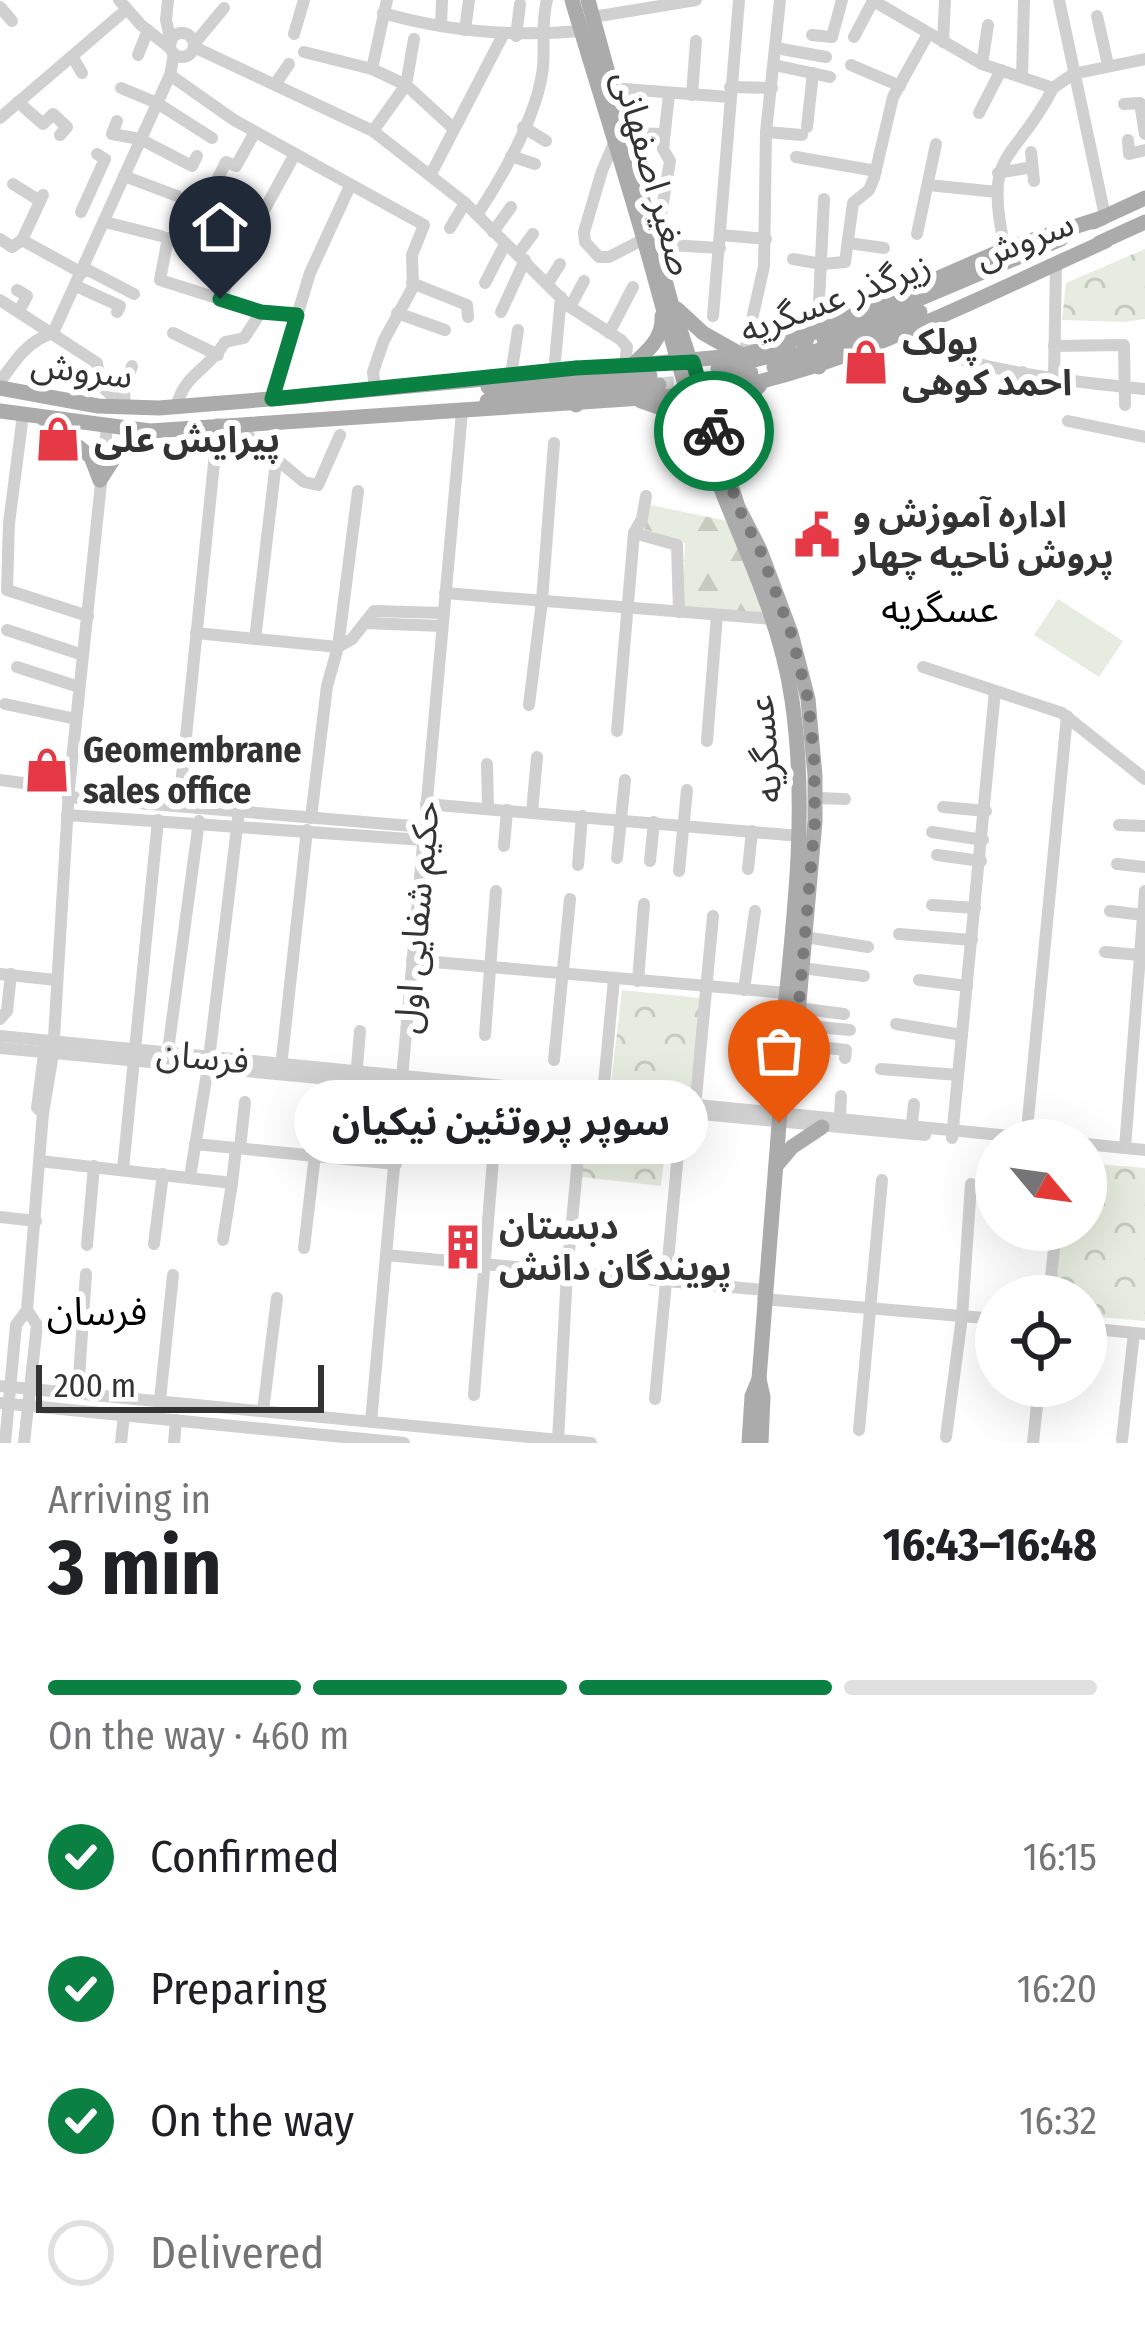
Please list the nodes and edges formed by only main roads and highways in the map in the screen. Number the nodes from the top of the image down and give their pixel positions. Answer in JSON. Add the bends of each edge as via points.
{"nodes":[{"id":1,"x":572,"y":0,"type":"edge"},
{"id":2,"x":585,"y":17,"type":"edge"},
{"id":3,"x":1145,"y":198,"type":"edge"},
{"id":4,"x":1103,"y":217,"type":"junction"},
{"id":5,"x":1145,"y":222,"type":"edge"},
{"id":6,"x":648,"y":233,"type":"junction"},
{"id":7,"x":1106,"y":241,"type":"junction"},
{"id":8,"x":666,"y":304,"type":"junction"},
{"id":9,"x":808,"y":335,"type":"junction"},
{"id":10,"x":744,"y":355,"type":"junction"},
{"id":11,"x":686,"y":363,"type":"junction"},
{"id":12,"x":627,"y":367,"type":"junction"},
{"id":13,"x":819,"y":367,"type":"junction"},
{"id":14,"x":576,"y":368,"type":"junction"},
{"id":15,"x":718,"y":375,"type":"joint"},
{"id":16,"x":761,"y":384,"type":"junction"},
{"id":17,"x":0,"y":385,"type":"edge"},
{"id":18,"x":695,"y":395,"type":"junction"},
{"id":19,"x":302,"y":396,"type":"junction"},
{"id":20,"x":633,"y":398,"type":"junction"},
{"id":21,"x":576,"y":405,"type":"junction"},
{"id":22,"x":117,"y":406,"type":"junction"},
{"id":23,"x":0,"y":411,"type":"edge"},
{"id":24,"x":43,"y":418,"type":"junction"},
{"id":25,"x":107,"y":426,"type":"junction"},
{"id":26,"x":338,"y":427,"type":"junction"},
{"id":27,"x":150,"y":431,"type":"junction"},
{"id":28,"x":704,"y":443,"type":"junction"},
{"id":29,"x":738,"y":507,"type":"junction"},
{"id":30,"x":779,"y":1118,"type":"junction"},
{"id":31,"x":822,"y":1126,"type":"road end"},
{"id":32,"x":774,"y":1168,"type":"junction"},
{"id":33,"x":758,"y":1429,"type":"edge"},
{"id":34,"x":738,"y":1443,"type":"edge"},
{"id":35,"x":748,"y":1443,"type":"edge"},
{"id":36,"x":771,"y":1443,"type":"edge"}],
"edges":[{"from":1,"to":2,"type":"main road","name":"صغیر اصفهانی"},
{"from":2,"to":6,"type":"main road","name":"صغیر اصفهانی","via":[[612,88]]},
{"from":2,"to":6,"type":"main road","name":"صغیر اصفهانی","via":[[614,143]]},
{"from":3,"to":4,"type":"main road","name":"سروش"},
{"from":4,"to":9,"type":"main road","via":[[1005,248]]},
{"from":4,"to":15,"type":"main road","name":"زیرگذر عسگریه","via":[[815,342]]},
{"from":5,"to":7,"type":"main road","name":"سروش"},
{"from":6,"to":8,"type":"main road","name":"صغیر اصفهانی"},
{"from":7,"to":13,"type":"main road"},
{"from":7,"to":15,"type":"main road","name":"سروش","via":[[820,352]]},
{"from":8,"to":10,"type":"main road"},
{"from":8,"to":11,"type":"main road","name":"صغیر اصفهانی"},
{"from":8,"to":12,"type":"main road","via":[[651,348]]},
{"from":9,"to":10,"type":"main road"},
{"from":9,"to":13,"type":"main road","bridge":true,"via":[[803,352]]},
{"from":10,"to":11,"type":"main road"},
{"from":11,"to":12,"type":"main road"},
{"from":11,"to":18,"type":"main road","name":"صغیر اصفهانی"},
{"from":12,"to":14,"type":"main road"},
{"from":13,"to":16,"type":"main road"},
{"from":14,"to":19,"type":"main road"},
{"from":14,"to":21,"type":"main road","bridge":true,"via":[[590,392]]},
{"from":16,"to":18,"type":"main road"},
{"from":16,"to":29,"type":"main road","via":[[730,418]]},
{"from":17,"to":22,"type":"main road","name":"سروش"},
{"from":18,"to":20,"type":"main road"},
{"from":18,"to":28,"type":"main road","name":"عسگریه"},
{"from":18,"to":29,"type":"main road","name":"عسگریه"},
{"from":19,"to":22,"type":"main road","name":"سروش"},
{"from":19,"to":26,"type":"main road","name":"سروش","via":[[659,380]]},
{"from":20,"to":21,"type":"main road"},
{"from":20,"to":28,"type":"main road","via":[[661,408]]},
{"from":21,"to":26,"type":"main road"},
{"from":22,"to":25,"type":"main road"},
{"from":23,"to":24,"type":"main road","name":"سروش"},
{"from":24,"to":25,"type":"main road","name":"سروش"},
{"from":24,"to":27,"type":"main road","via":[[92,457],[100,481],[116,454]]},
{"from":25,"to":27,"type":"main road","name":"سروش"},
{"from":26,"to":27,"type":"main road","name":"سروش"},
{"from":28,"to":30,"type":"main road","name":"عسگریه","via":[[752,556],[792,700],[802,792]]},
{"from":29,"to":30,"type":"main road","name":"عسگریه","via":[[797,654],[816,798],[798,1017]]},
{"from":30,"to":32,"type":"main road","name":"عسگریه"},
{"from":31,"to":32,"type":"main road"},
{"from":32,"to":33,"type":"main road","name":"عسگریه"},
{"from":33,"to":34,"type":"main road"},
{"from":33,"to":35,"type":"main road","name":"عسگریه"},
{"from":33,"to":36,"type":"main road"}]}
